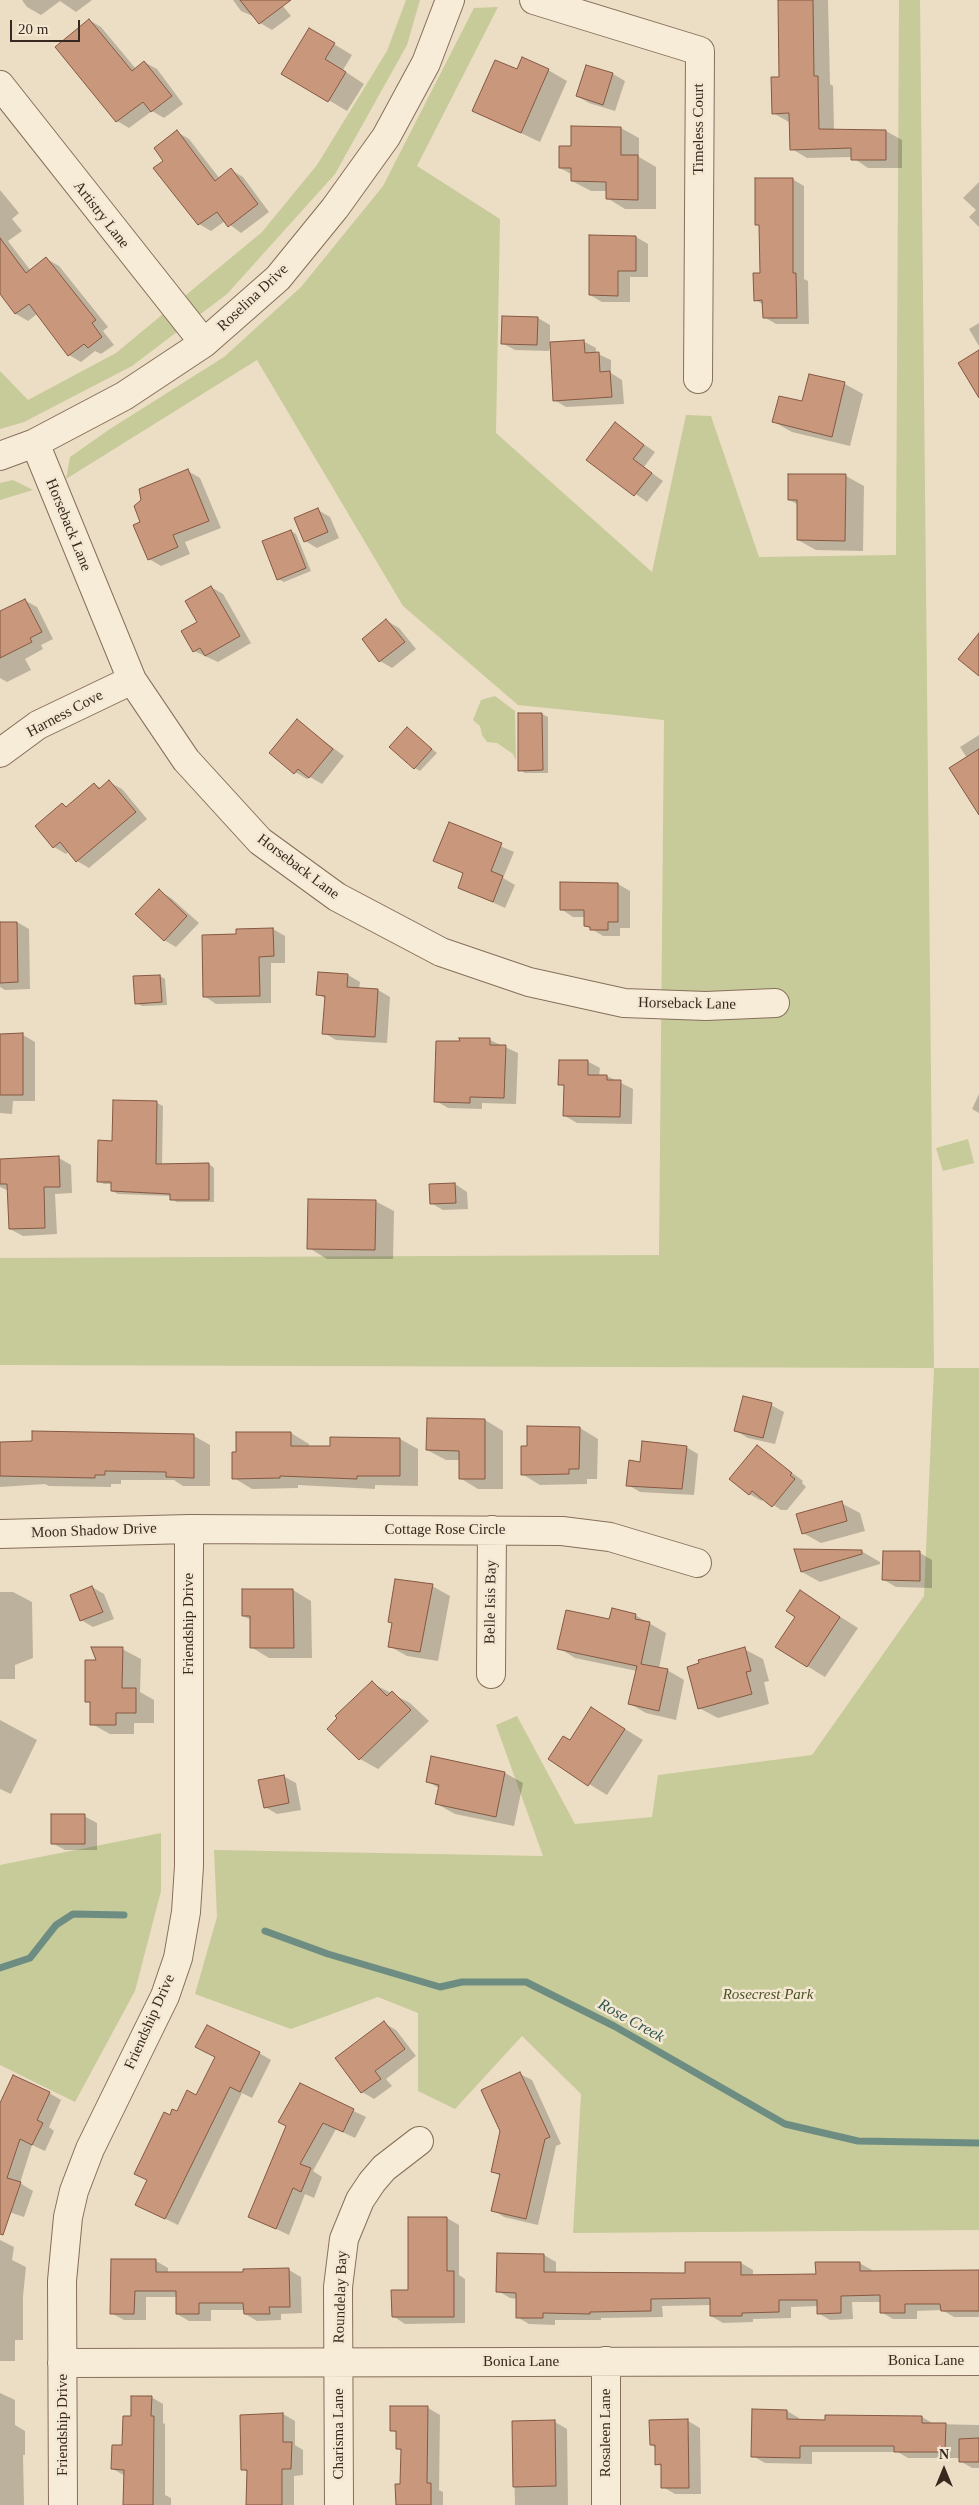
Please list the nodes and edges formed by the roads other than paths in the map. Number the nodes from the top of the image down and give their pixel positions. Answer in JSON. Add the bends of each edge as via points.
{"nodes":[{"id":1,"x":450,"y":0,"type":"edge"},
{"id":2,"x":534,"y":0,"type":"edge"},
{"id":3,"x":0,"y":86,"type":"edge"},
{"id":4,"x":204,"y":343,"type":"junction"},
{"id":5,"x":698,"y":379,"type":"dead end"},
{"id":6,"x":35,"y":443,"type":"junction"},
{"id":7,"x":0,"y":456,"type":"edge"},
{"id":8,"x":132,"y":680,"type":"junction"},
{"id":9,"x":0,"y":753,"type":"edge"},
{"id":10,"x":775,"y":1003,"type":"dead end"},
{"id":11,"x":189,"y":1529,"type":"junction"},
{"id":12,"x":492,"y":1530,"type":"junction"},
{"id":13,"x":0,"y":1534,"type":"edge"},
{"id":14,"x":697,"y":1563,"type":"dead end"},
{"id":15,"x":490,"y":1674,"type":"dead end"},
{"id":16,"x":419,"y":2141,"type":"dead end"},
{"id":17,"x":979,"y":2361,"type":"edge"},
{"id":18,"x":339,"y":2362,"type":"junction"},
{"id":19,"x":606,"y":2362,"type":"junction"},
{"id":20,"x":62,"y":2363,"type":"junction"},
{"id":21,"x":63,"y":2505,"type":"edge"},
{"id":22,"x":339,"y":2505,"type":"edge"},
{"id":23,"x":606,"y":2505,"type":"edge"}],
"edges":[{"from":1,"to":4,"type":"street","name":"Roselina Drive","via":[[426,63],[386,137],[335,208],[278,278]]},
{"from":2,"to":5,"type":"street","name":"Timeless Court","via":[[700,51]]},
{"from":3,"to":4,"type":"street","name":"Artistry Lane"},
{"from":4,"to":6,"type":"street","name":"Roselina Drive","via":[[124,396]]},
{"from":6,"to":7,"type":"street","name":"Roselina Drive"},
{"from":6,"to":8,"type":"street","name":"Horseback Lane"},
{"from":8,"to":9,"type":"street","name":"Harness Cove","via":[[38,725]]},
{"from":8,"to":10,"type":"street","name":"Horseback Lane","via":[[186,760],[260,841],[337,897],[441,952],[528,982],[624,1003],[706,1006]]},
{"from":11,"to":12,"type":"street","name":"Cottage Rose Circle"},
{"from":11,"to":13,"type":"street","name":"Moon Shadow Drive"},
{"from":11,"to":20,"type":"street","name":"Friendship Drive","via":[[189,1866],[185,1920],[178,1958],[165,1996],[90,2149],[74,2191],[62,2259]]},
{"from":12,"to":14,"type":"street","name":"Cottage Rose Circle","via":[[594,1534]]},
{"from":12,"to":15,"type":"street","name":"Belle Isis Bay"},
{"from":16,"to":18,"type":"street","name":"Roundelay Bay","via":[[384,2168],[351,2219],[340,2262]]},
{"from":17,"to":19,"type":"street","name":"Bonica Lane"},
{"from":18,"to":19,"type":"street","name":"Bonica Lane"},
{"from":18,"to":20,"type":"street","name":"Bonica Lane"},
{"from":18,"to":22,"type":"street","name":"Charisma Lane"},
{"from":19,"to":23,"type":"street","name":"Rosaleen Lane"},
{"from":20,"to":21,"type":"street","name":"Friendship Drive"}]}
